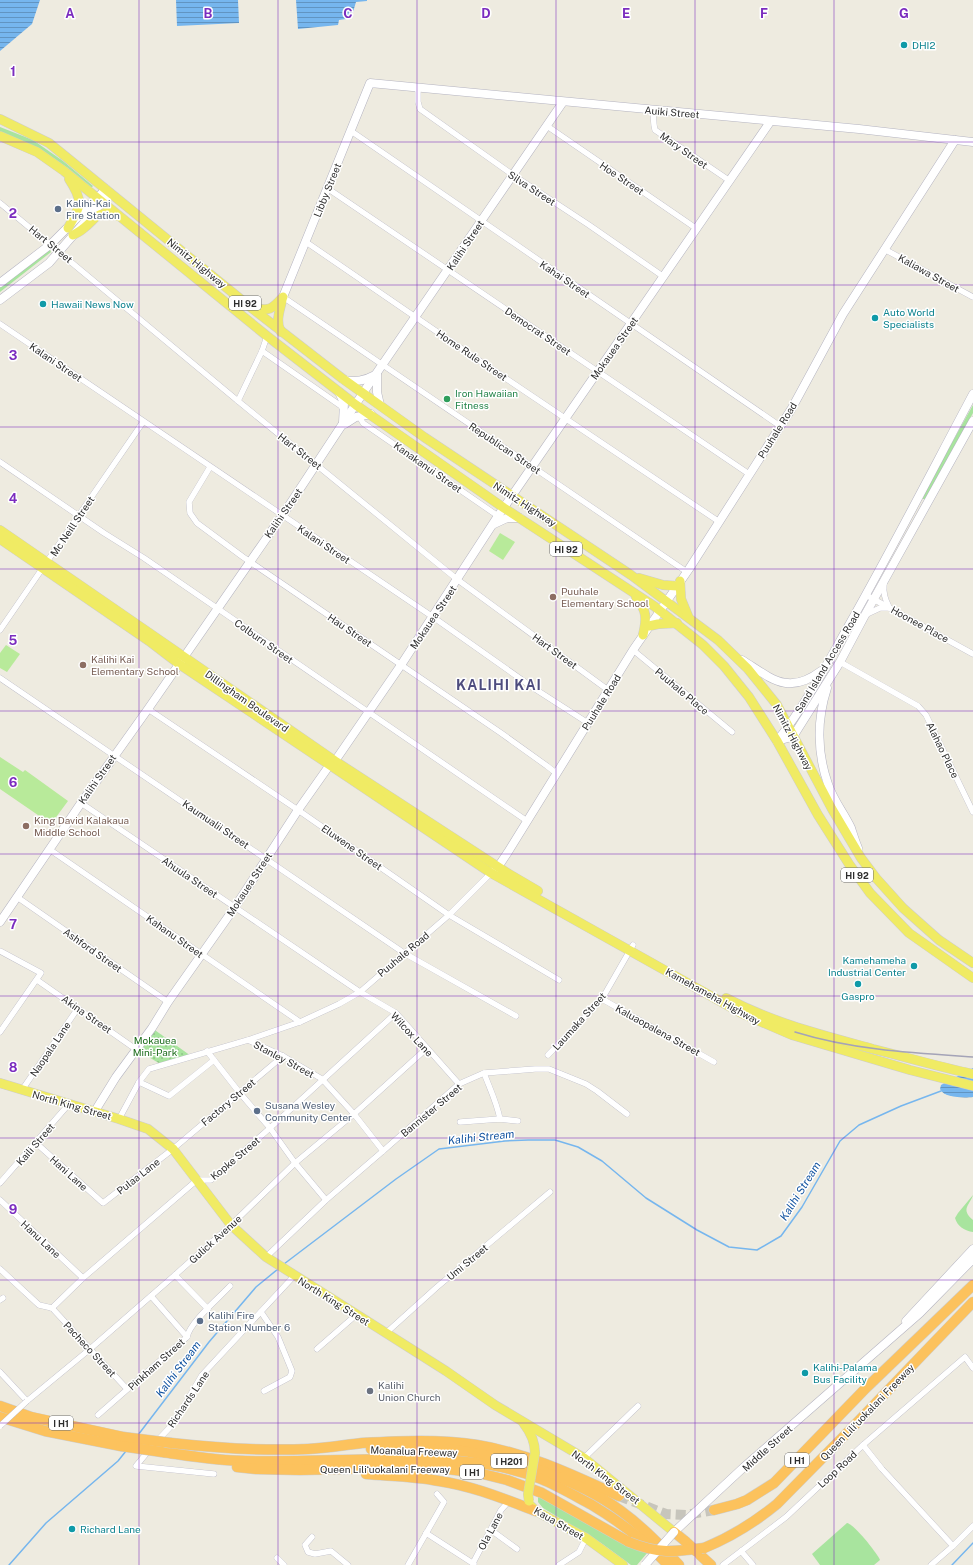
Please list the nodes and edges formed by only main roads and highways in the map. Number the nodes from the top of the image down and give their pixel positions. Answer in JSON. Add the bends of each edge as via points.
{"nodes":[{"id":1,"x":0,"y":119,"type":"edge"},
{"id":2,"x":0,"y":136,"type":"edge"},
{"id":3,"x":64,"y":171,"type":"junction"},
{"id":4,"x":120,"y":217,"type":"junction"},
{"id":5,"x":249,"y":306,"type":"junction"},
{"id":6,"x":282,"y":332,"type":"junction"},
{"id":7,"x":0,"y":530,"type":"edge"},
{"id":8,"x":0,"y":539,"type":"edge"},
{"id":9,"x":45,"y":565,"type":"junction"},
{"id":10,"x":631,"y":575,"type":"junction"},
{"id":11,"x":633,"y":593,"type":"junction"},
{"id":12,"x":688,"y":617,"type":"junction"},
{"id":13,"x":677,"y":624,"type":"junction"},
{"id":14,"x":649,"y":626,"type":"road end"},
{"id":15,"x":643,"y":635,"type":"road end"},
{"id":16,"x":495,"y":870,"type":"joint"},
{"id":17,"x":632,"y":948,"type":"junction"},
{"id":18,"x":973,"y":963,"type":"edge"},
{"id":19,"x":973,"y":978,"type":"edge"},
{"id":20,"x":973,"y":1069,"type":"edge"},
{"id":21,"x":961,"y":1070,"type":"junction"},
{"id":22,"x":973,"y":1074,"type":"edge"},
{"id":23,"x":0,"y":1083,"type":"edge"},
{"id":24,"x":973,"y":1086,"type":"edge"},
{"id":25,"x":973,"y":1277,"type":"edge"},
{"id":26,"x":973,"y":1285,"type":"edge"},
{"id":27,"x":973,"y":1302,"type":"edge"},
{"id":28,"x":973,"y":1307,"type":"edge"},
{"id":29,"x":954,"y":1322,"type":"junction"},
{"id":30,"x":929,"y":1326,"type":"junction"},
{"id":31,"x":0,"y":1406,"type":"edge"},
{"id":32,"x":0,"y":1417,"type":"edge"},
{"id":33,"x":521,"y":1420,"type":"junction"},
{"id":34,"x":122,"y":1441,"type":"junction"},
{"id":35,"x":556,"y":1441,"type":"junction"},
{"id":36,"x":308,"y":1449,"type":"junction"},
{"id":37,"x":162,"y":1452,"type":"junction"},
{"id":38,"x":535,"y":1454,"type":"junction"},
{"id":39,"x":300,"y":1470,"type":"junction"},
{"id":40,"x":619,"y":1496,"type":"tunnel mouth"},
{"id":41,"x":714,"y":1510,"type":"tunnel mouth"},
{"id":42,"x":536,"y":1511,"type":"junction"},
{"id":43,"x":674,"y":1532,"type":"joint"},
{"id":44,"x":702,"y":1551,"type":"junction"},
{"id":45,"x":623,"y":1565,"type":"edge"},
{"id":46,"x":668,"y":1565,"type":"edge"},
{"id":47,"x":679,"y":1565,"type":"edge"},
{"id":48,"x":711,"y":1565,"type":"edge"}],
"edges":[{"from":1,"to":5,"type":"main road","name":"Nimitz Highway","number":"HI 92","via":[[49,143]]},
{"from":2,"to":3,"type":"main road","name":"Nimitz Highway","number":"HI 92","via":[[37,152]]},
{"from":3,"to":4,"type":"main road","name":"Nimitz Highway","number":"HI 92"},
{"from":3,"to":4,"type":"main road","via":[[79,194],[80,203],[71,232],[84,228],[96,215],[109,214]]},
{"from":4,"to":11,"type":"main road","name":"Nimitz Highway","number":"HI 92","via":[[356,405],[504,508]]},
{"from":5,"to":6,"type":"main road","name":"Nimitz Highway","number":"HI 92"},
{"from":5,"to":6,"type":"main road","via":[[261,310],[275,307],[283,296],[278,319]]},
{"from":6,"to":10,"type":"main road","name":"Nimitz Highway","number":"HI 92","via":[[424,437]]},
{"from":7,"to":9,"type":"main road","name":"Dillingham Boulevard"},
{"from":8,"to":9,"type":"main road","name":"Dillingham Boulevard"},
{"from":9,"to":16,"type":"main road","name":"Dillingham Boulevard","via":[[332,764]]},
{"from":10,"to":12,"type":"main road","name":"Nimitz Highway","number":"HI 92"},
{"from":10,"to":12,"type":"main road","via":[[663,585],[678,584]]},
{"from":11,"to":13,"type":"main road","name":"Nimitz Highway","number":"HI 92"},
{"from":11,"to":15,"type":"main road","via":[[646,614]]},
{"from":12,"to":18,"type":"main road","name":"Nimitz Highway","number":"HI 92","via":[[733,654],[777,705],[818,784],[861,858],[876,878],[903,908],[939,940]]},
{"from":13,"to":14,"type":"main road"},
{"from":13,"to":19,"type":"main road","name":"Nimitz Highway","number":"HI 92","via":[[731,673],[749,697],[822,821],[870,893],[909,933]]},
{"from":16,"to":17,"type":"main road","name":"Kamehameha Highway"},
{"from":17,"to":21,"type":"main road","name":"Kamehameha Highway","via":[[727,999],[769,1018],[809,1032]]},
{"from":17,"to":24,"type":"main road","name":"Kamehameha Highway","via":[[743,1014],[767,1025],[792,1035]]},
{"from":20,"to":21,"type":"main road"},
{"from":21,"to":22,"type":"main road"},
{"from":23,"to":33,"type":"main road","name":"North King Street","via":[[148,1129],[173,1148],[232,1225],[269,1259]]},
{"from":25,"to":30,"type":"highway"},
{"from":26,"to":30,"type":"highway","name":"Queen Liliʻuokalani Freeway","number":"I H1"},
{"from":27,"to":29,"type":"highway","name":"Queen Liliʻuokalani Freeway","number":"I H1"},
{"from":28,"to":29,"type":"highway"},
{"from":29,"to":44,"type":"highway","name":"Queen Liliʻuokalani Freeway","number":"I H1","via":[[777,1504],[741,1530]]},
{"from":30,"to":41,"type":"highway","name":"Queen Liliʻuokalani Freeway","number":"I H1","via":[[774,1483],[747,1500]]},
{"from":31,"to":34,"type":"highway","number":"I H1","via":[[31,1417]]},
{"from":32,"to":34,"type":"highway","number":"I H1","via":[[44,1431]]},
{"from":33,"to":35,"type":"main road","name":"North King Street"},
{"from":33,"to":38,"type":"main road","name":"Kaua Street","via":[[531,1434]]},
{"from":34,"to":36,"type":"highway","number":"I H1","bridge":true,"via":[[210,1447]]},
{"from":34,"to":37,"type":"highway","number":"I H1","bridge":true},
{"from":35,"to":38,"type":"main road","via":[[543,1442]]},
{"from":35,"to":43,"type":"main road","name":"North King Street","via":[[584,1458]]},
{"from":36,"to":40,"type":"highway","number":"I H1","via":[[430,1441],[476,1445],[526,1456]]},
{"from":36,"to":47,"type":"highway","name":"Moanalua Freeway","number":"I H201","via":[[454,1450],[539,1470],[588,1490],[620,1510],[650,1534]]},
{"from":37,"to":39,"type":"highway","name":"Queen Liliʻuokalani Freeway","number":"I H1","via":[[211,1464]]},
{"from":37,"to":46,"type":"highway","via":[[206,1459],[245,1461],[464,1461],[501,1468],[540,1478],[572,1494],[620,1523]]},
{"from":38,"to":42,"type":"main road","name":"Kaua Street","bridge":true,"via":[[528,1494],[532,1509]]},
{"from":39,"to":42,"type":"highway","via":[[424,1478],[459,1485]]},
{"from":39,"to":44,"type":"highway","name":"Queen Liliʻuokalani Freeway","number":"I H1","bridge":true,"via":[[431,1467],[479,1473],[507,1480],[542,1494],[629,1542],[664,1552]]},
{"from":42,"to":45,"type":"main road","name":"Kaua Street","via":[[586,1538]]},
{"from":43,"to":44,"type":"highway","bridge":true,"via":[[685,1542]]},
{"from":44,"to":48,"type":"highway"}]}
